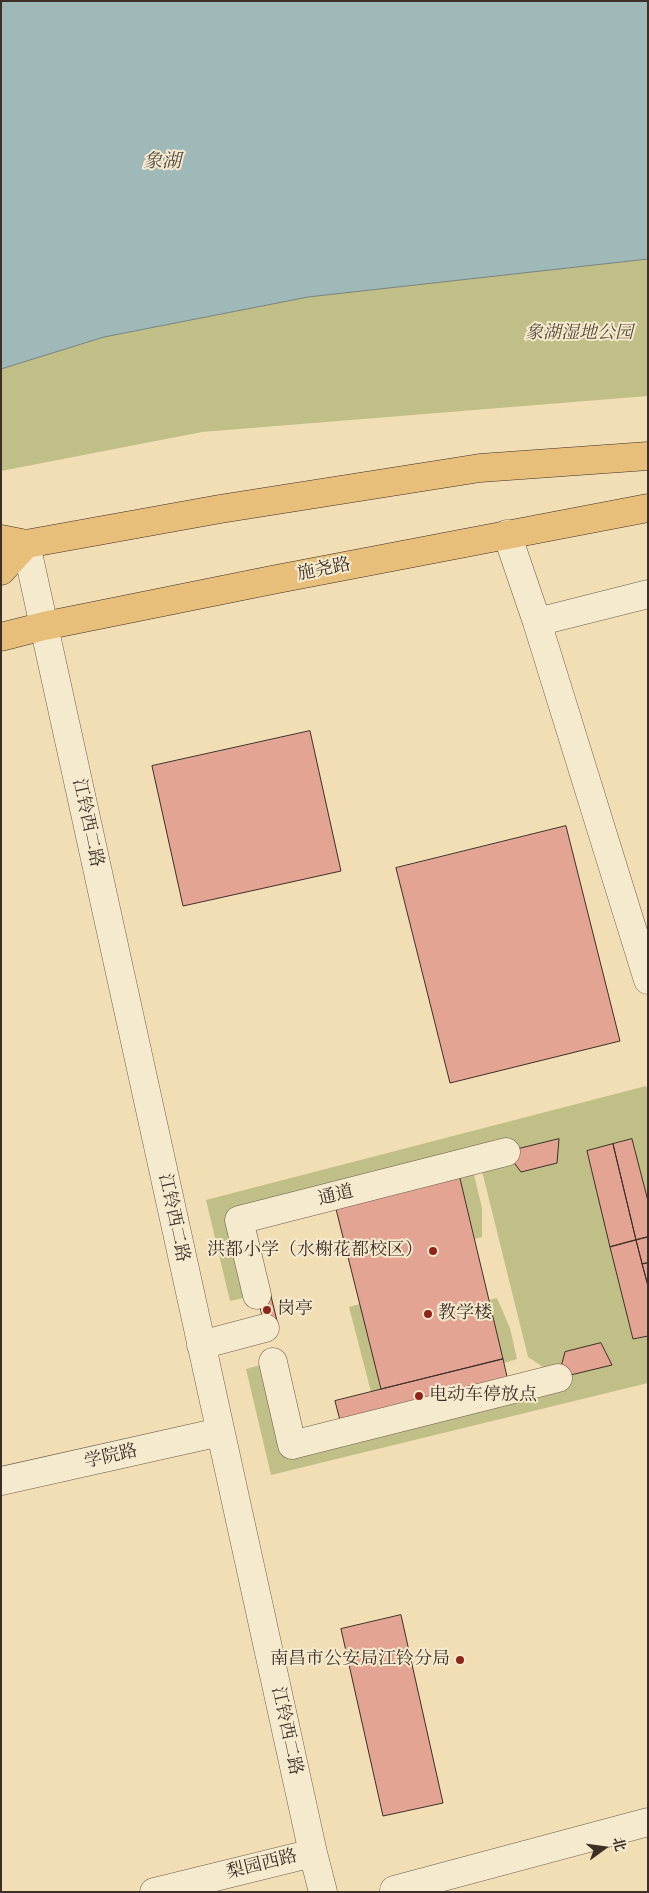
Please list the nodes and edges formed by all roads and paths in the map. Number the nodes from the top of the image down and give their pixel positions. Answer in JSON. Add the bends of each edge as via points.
{"nodes":[{"id":1,"x":648,"y":456,"type":"edge"},
{"id":2,"x":648,"y":508,"type":"edge"},
{"id":3,"x":507,"y":534,"type":"junction"},
{"id":4,"x":14,"y":542,"type":"edge"},
{"id":5,"x":1,"y":571,"type":"edge"},
{"id":6,"x":648,"y":594,"type":"edge"},
{"id":7,"x":537,"y":622,"type":"junction"},
{"id":8,"x":44,"y":626,"type":"junction"},
{"id":9,"x":1,"y":637,"type":"edge"},
{"id":10,"x":648,"y":980,"type":"edge"},
{"id":11,"x":506,"y":1152,"type":"dead end"},
{"id":12,"x":257,"y":1295,"type":"dead end"},
{"id":13,"x":265,"y":1328,"type":"dead end"},
{"id":14,"x":201,"y":1345,"type":"junction"},
{"id":15,"x":273,"y":1362,"type":"dead end"},
{"id":16,"x":558,"y":1378,"type":"dead end"},
{"id":17,"x":220,"y":1432,"type":"junction"},
{"id":18,"x":1,"y":1481,"type":"edge"},
{"id":19,"x":648,"y":1822,"type":"edge"},
{"id":20,"x":313,"y":1853,"type":"junction"},
{"id":21,"x":154,"y":1892,"type":"edge"},
{"id":22,"x":323,"y":1892,"type":"edge"},
{"id":23,"x":394,"y":1892,"type":"edge"}],
"edges":[{"from":1,"to":4,"type":"main road","via":[[480,468]]},
{"from":2,"to":3,"type":"main road","name":"施尧路"},
{"from":3,"to":7,"type":"street"},
{"from":3,"to":8,"type":"main road","name":"施尧路"},
{"from":4,"to":5,"type":"main road"},
{"from":4,"to":8,"type":"street","name":"江铃西二路"},
{"from":6,"to":7,"type":"street"},
{"from":7,"to":10,"type":"street"},
{"from":8,"to":9,"type":"main road","name":"施尧路"},
{"from":8,"to":14,"type":"street","name":"江铃西二路"},
{"from":11,"to":12,"type":"street","name":"通道","via":[[239,1220]]},
{"from":13,"to":14,"type":"street"},
{"from":14,"to":17,"type":"street","name":"江铃西二路"},
{"from":15,"to":16,"type":"street","via":[[292,1445]]},
{"from":17,"to":18,"type":"street","name":"学院路"},
{"from":17,"to":20,"type":"street","name":"江铃西二路"},
{"from":19,"to":23,"type":"street"},
{"from":20,"to":21,"type":"street","name":"梨园西路"},
{"from":20,"to":22,"type":"street","name":"江铃西二路"}]}
